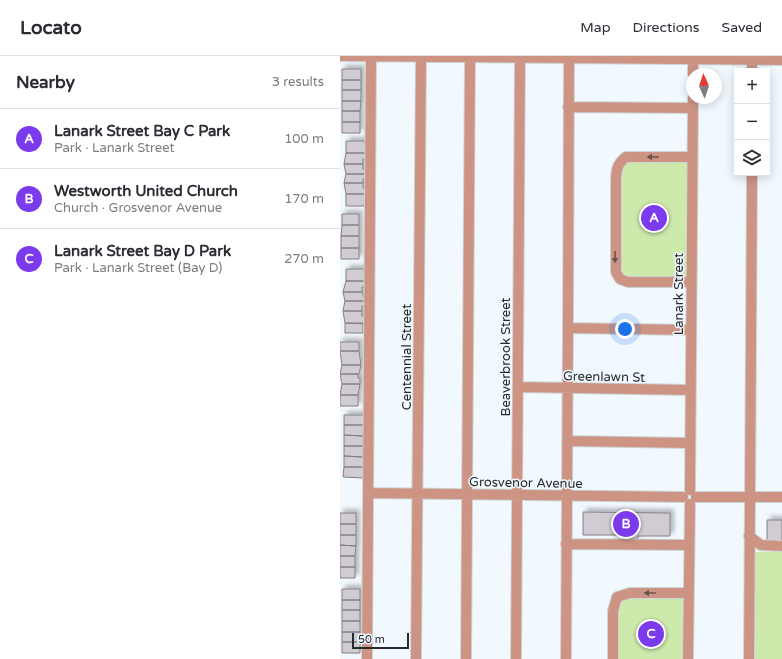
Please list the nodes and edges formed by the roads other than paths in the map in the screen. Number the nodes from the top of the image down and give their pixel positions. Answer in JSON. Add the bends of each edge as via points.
{"nodes":[{"id":1,"x":340,"y":56,"type":"edge"},
{"id":2,"x":371,"y":56,"type":"edge"},
{"id":3,"x":421,"y":56,"type":"edge"},
{"id":4,"x":470,"y":57,"type":"edge"},
{"id":5,"x":520,"y":57,"type":"edge"},
{"id":6,"x":568,"y":57,"type":"edge"},
{"id":7,"x":693,"y":57,"type":"edge"},
{"id":8,"x":752,"y":58,"type":"edge"},
{"id":9,"x":782,"y":60,"type":"edge"},
{"id":10,"x":693,"y":68,"type":"edge"},
{"id":11,"x":686,"y":103,"type":"edge"},
{"id":12,"x":693,"y":104,"type":"edge"},
{"id":13,"x":568,"y":107,"type":"junction"},
{"id":14,"x":692,"y":157,"type":"junction"},
{"id":15,"x":752,"y":176,"type":"edge"},
{"id":16,"x":691,"y":282,"type":"junction"},
{"id":17,"x":568,"y":328,"type":"junction"},
{"id":18,"x":690,"y":330,"type":"junction"},
{"id":19,"x":518,"y":387,"type":"junction"},
{"id":20,"x":568,"y":388,"type":"junction"},
{"id":21,"x":690,"y":390,"type":"junction"},
{"id":22,"x":567,"y":441,"type":"junction"},
{"id":23,"x":690,"y":443,"type":"junction"},
{"id":24,"x":369,"y":493,"type":"junction"},
{"id":25,"x":418,"y":494,"type":"junction"},
{"id":26,"x":468,"y":494,"type":"junction"},
{"id":27,"x":517,"y":495,"type":"junction"},
{"id":28,"x":567,"y":495,"type":"junction"},
{"id":29,"x":690,"y":497,"type":"junction"},
{"id":30,"x":750,"y":497,"type":"junction"},
{"id":31,"x":782,"y":497,"type":"edge"},
{"id":32,"x":750,"y":536,"type":"junction"},
{"id":33,"x":566,"y":544,"type":"junction"},
{"id":34,"x":689,"y":545,"type":"junction"},
{"id":35,"x":782,"y":546,"type":"edge"},
{"id":36,"x":689,"y":593,"type":"junction"},
{"id":37,"x":367,"y":659,"type":"edge"},
{"id":38,"x":416,"y":659,"type":"edge"},
{"id":39,"x":466,"y":659,"type":"edge"},
{"id":40,"x":516,"y":659,"type":"edge"},
{"id":41,"x":566,"y":659,"type":"edge"},
{"id":42,"x":613,"y":659,"type":"edge"},
{"id":43,"x":688,"y":659,"type":"edge"},
{"id":44,"x":749,"y":659,"type":"edge"}],
"edges":[{"from":1,"to":2,"type":"street"},
{"from":2,"to":3,"type":"street"},
{"from":2,"to":24,"type":"street"},
{"from":3,"to":4,"type":"street"},
{"from":3,"to":25,"type":"street","name":"Centennial Street"},
{"from":4,"to":5,"type":"street"},
{"from":4,"to":26,"type":"street"},
{"from":5,"to":6,"type":"street"},
{"from":5,"to":19,"type":"street","name":"Beaverbrook Street"},
{"from":6,"to":7,"type":"street"},
{"from":6,"to":13,"type":"street"},
{"from":7,"to":8,"type":"street"},
{"from":7,"to":10,"type":"street"},
{"from":8,"to":9,"type":"street"},
{"from":11,"to":13,"type":"street"},
{"from":12,"to":14,"type":"street","name":"Lanark Street"},
{"from":13,"to":17,"type":"street"},
{"from":14,"to":16,"type":"street","name":"Lanark Street"},
{"from":14,"to":16,"type":"street","one_way":true,"via":[[626,157],[616,169],[616,272],[620,279],[628,282]]},
{"from":15,"to":30,"type":"street"},
{"from":16,"to":18,"type":"street","name":"Lanark Street"},
{"from":17,"to":18,"type":"street"},
{"from":17,"to":20,"type":"street"},
{"from":18,"to":21,"type":"street","name":"Lanark Street"},
{"from":19,"to":20,"type":"street","name":"Greenlawn St"},
{"from":19,"to":27,"type":"street","name":"Beaverbrook Street"},
{"from":20,"to":21,"type":"street","name":"Greenlawn St"},
{"from":20,"to":22,"type":"street"},
{"from":21,"to":23,"type":"street","name":"Lanark Street"},
{"from":22,"to":23,"type":"street"},
{"from":22,"to":28,"type":"street"},
{"from":23,"to":29,"type":"street","name":"Lanark Street"},
{"from":24,"to":25,"type":"street","name":"Grosvenor Avenue"},
{"from":24,"to":37,"type":"street"},
{"from":25,"to":26,"type":"street","name":"Grosvenor Avenue"},
{"from":25,"to":38,"type":"street","name":"Centennial Street"},
{"from":26,"to":27,"type":"street","name":"Grosvenor Avenue"},
{"from":26,"to":39,"type":"street"},
{"from":27,"to":28,"type":"street","name":"Grosvenor Avenue"},
{"from":27,"to":40,"type":"street","name":"Beaverbrook Street"},
{"from":28,"to":29,"type":"street","name":"Grosvenor Avenue"},
{"from":28,"to":33,"type":"street"},
{"from":29,"to":30,"type":"street","name":"Grosvenor Avenue"},
{"from":29,"to":34,"type":"street","name":"Lanark Street"},
{"from":30,"to":31,"type":"street","name":"Grosvenor Avenue"},
{"from":30,"to":32,"type":"street"},
{"from":32,"to":35,"type":"street","via":[[761,545]]},
{"from":32,"to":44,"type":"street"},
{"from":33,"to":34,"type":"street"},
{"from":33,"to":41,"type":"street"},
{"from":34,"to":36,"type":"street","name":"Lanark Street"},
{"from":36,"to":42,"type":"street","one_way":true,"via":[[630,593],[618,597],[614,611]]},
{"from":36,"to":43,"type":"street","name":"Lanark Street"}]}
